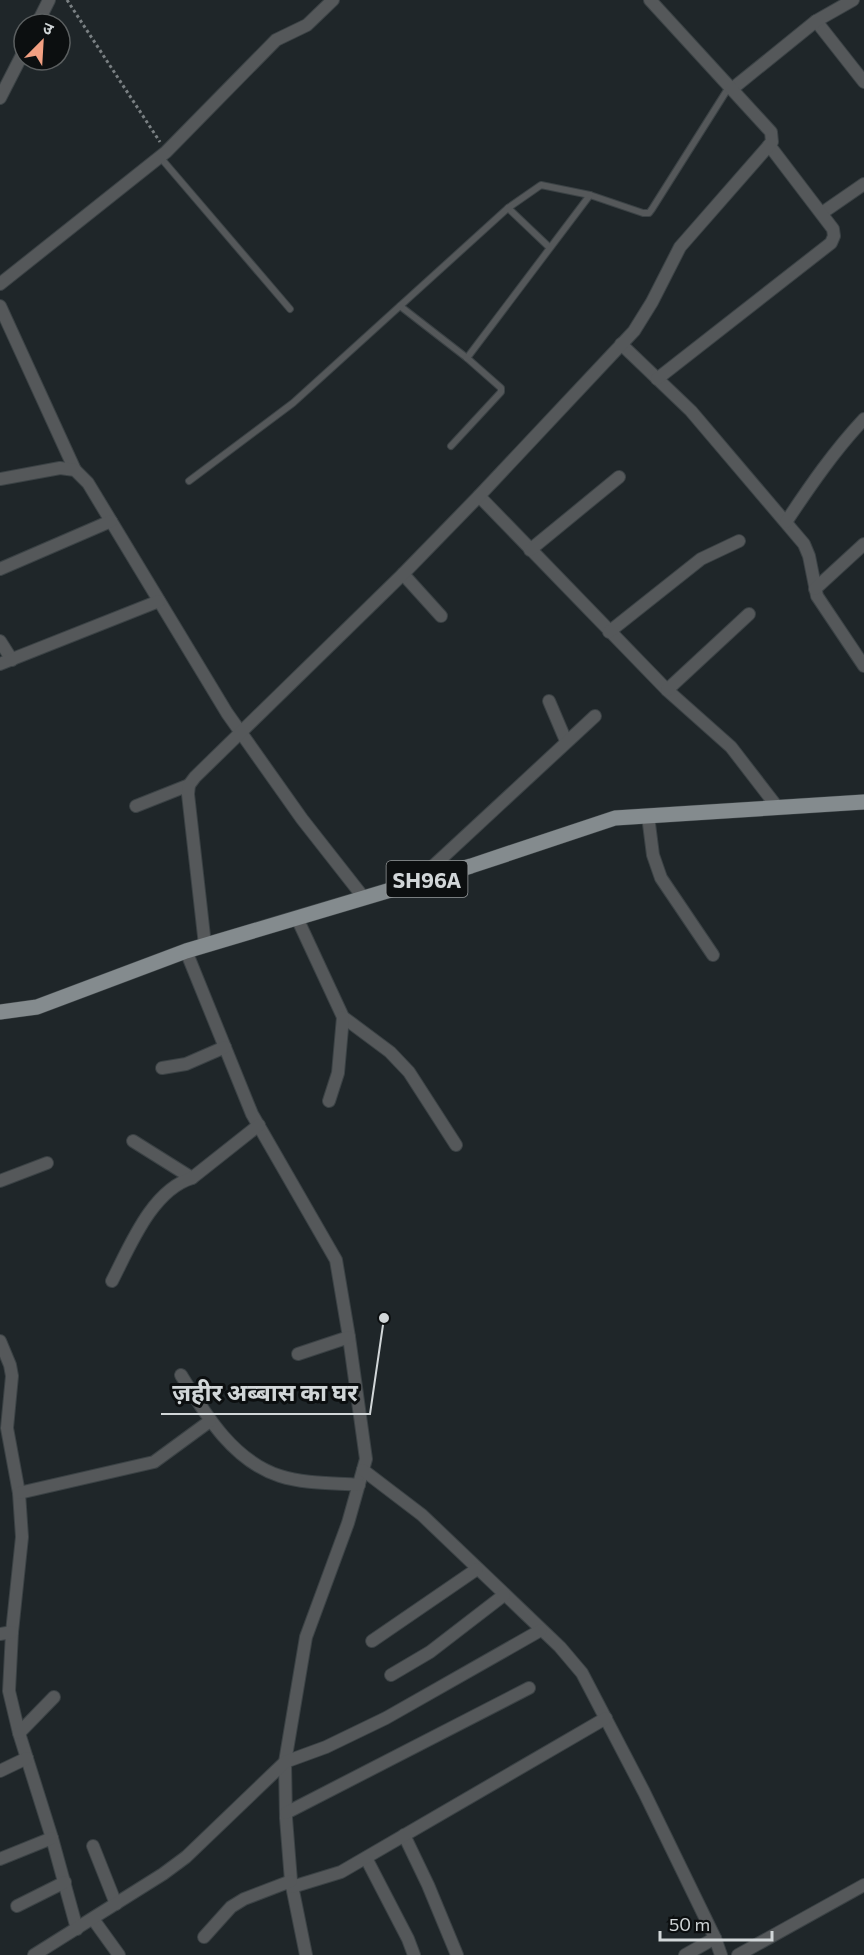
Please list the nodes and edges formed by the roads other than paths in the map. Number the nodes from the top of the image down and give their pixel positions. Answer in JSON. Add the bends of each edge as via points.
{"nodes":[{"id":1,"x":333,"y":0,"type":"edge"},
{"id":2,"x":650,"y":0,"type":"edge"},
{"id":3,"x":853,"y":0,"type":"edge"},
{"id":4,"x":816,"y":21,"type":"junction"},
{"id":5,"x":13,"y":72,"type":"edge"},
{"id":6,"x":864,"y":82,"type":"edge"},
{"id":7,"x":730,"y":88,"type":"junction"},
{"id":8,"x":0,"y":98,"type":"edge"},
{"id":9,"x":770,"y":145,"type":"junction"},
{"id":10,"x":163,"y":155,"type":"junction"},
{"id":11,"x":864,"y":184,"type":"edge"},
{"id":12,"x":590,"y":195,"type":"junction"},
{"id":13,"x":508,"y":208,"type":"junction"},
{"id":14,"x":822,"y":213,"type":"junction"},
{"id":15,"x":549,"y":247,"type":"junction"},
{"id":16,"x":0,"y":285,"type":"edge"},
{"id":17,"x":0,"y":306,"type":"edge"},
{"id":18,"x":400,"y":306,"type":"junction"},
{"id":19,"x":291,"y":309,"type":"dead end"},
{"id":20,"x":621,"y":344,"type":"junction"},
{"id":21,"x":467,"y":358,"type":"junction"},
{"id":22,"x":657,"y":379,"type":"junction"},
{"id":23,"x":864,"y":419,"type":"edge"},
{"id":24,"x":451,"y":446,"type":"dead end"},
{"id":25,"x":75,"y":470,"type":"junction"},
{"id":26,"x":619,"y":477,"type":"dead end"},
{"id":27,"x":0,"y":479,"type":"edge"},
{"id":28,"x":189,"y":481,"type":"dead end"},
{"id":29,"x":479,"y":496,"type":"junction"},
{"id":30,"x":111,"y":521,"type":"junction"},
{"id":31,"x":786,"y":522,"type":"junction"},
{"id":32,"x":739,"y":541,"type":"dead end"},
{"id":33,"x":864,"y":544,"type":"edge"},
{"id":34,"x":530,"y":550,"type":"junction"},
{"id":35,"x":0,"y":569,"type":"edge"},
{"id":36,"x":403,"y":574,"type":"junction"},
{"id":37,"x":815,"y":589,"type":"junction"},
{"id":38,"x":159,"y":602,"type":"junction"},
{"id":39,"x":749,"y":614,"type":"dead end"},
{"id":40,"x":441,"y":616,"type":"dead end"},
{"id":41,"x":609,"y":632,"type":"junction"},
{"id":42,"x":0,"y":641,"type":"edge"},
{"id":43,"x":6,"y":662,"type":"edge"},
{"id":44,"x":864,"y":666,"type":"edge"},
{"id":45,"x":667,"y":690,"type":"junction"},
{"id":46,"x":549,"y":701,"type":"dead end"},
{"id":47,"x":595,"y":716,"type":"dead end"},
{"id":48,"x":240,"y":731,"type":"junction"},
{"id":49,"x":566,"y":741,"type":"junction"},
{"id":50,"x":189,"y":785,"type":"junction"},
{"id":51,"x":864,"y":802,"type":"edge"},
{"id":52,"x":136,"y":806,"type":"dead end"},
{"id":53,"x":778,"y":808,"type":"junction"},
{"id":54,"x":648,"y":816,"type":"junction"},
{"id":55,"x":415,"y":883,"type":"junction"},
{"id":56,"x":364,"y":898,"type":"junction"},
{"id":57,"x":297,"y":918,"type":"junction"},
{"id":58,"x":205,"y":945,"type":"junction"},
{"id":59,"x":186,"y":951,"type":"junction"},
{"id":60,"x":713,"y":955,"type":"dead end"},
{"id":61,"x":0,"y":1012,"type":"edge"},
{"id":62,"x":343,"y":1017,"type":"junction"},
{"id":63,"x":225,"y":1047,"type":"junction"},
{"id":64,"x":162,"y":1068,"type":"dead end"},
{"id":65,"x":329,"y":1101,"type":"dead end"},
{"id":66,"x":259,"y":1125,"type":"junction"},
{"id":67,"x":134,"y":1141,"type":"dead end"},
{"id":68,"x":456,"y":1145,"type":"dead end"},
{"id":69,"x":47,"y":1163,"type":"dead end"},
{"id":70,"x":192,"y":1178,"type":"junction"},
{"id":71,"x":0,"y":1181,"type":"edge"},
{"id":72,"x":112,"y":1281,"type":"dead end"},
{"id":73,"x":349,"y":1337,"type":"junction"},
{"id":74,"x":0,"y":1341,"type":"edge"},
{"id":75,"x":297,"y":1354,"type":"dead end"},
{"id":76,"x":181,"y":1375,"type":"dead end"},
{"id":77,"x":210,"y":1421,"type":"junction"},
{"id":78,"x":363,"y":1470,"type":"junction"},
{"id":79,"x":359,"y":1485,"type":"junction"},
{"id":80,"x":19,"y":1493,"type":"junction"},
{"id":81,"x":477,"y":1569,"type":"junction"},
{"id":82,"x":504,"y":1594,"type":"junction"},
{"id":83,"x":541,"y":1630,"type":"junction"},
{"id":84,"x":6,"y":1633,"type":"edge"},
{"id":85,"x":372,"y":1641,"type":"dead end"},
{"id":86,"x":391,"y":1675,"type":"dead end"},
{"id":87,"x":529,"y":1688,"type":"dead end"},
{"id":88,"x":54,"y":1697,"type":"dead end"},
{"id":89,"x":606,"y":1718,"type":"junction"},
{"id":90,"x":18,"y":1733,"type":"junction"},
{"id":91,"x":27,"y":1758,"type":"junction"},
{"id":92,"x":285,"y":1762,"type":"junction"},
{"id":93,"x":0,"y":1771,"type":"edge"},
{"id":94,"x":286,"y":1813,"type":"junction"},
{"id":95,"x":404,"y":1835,"type":"junction"},
{"id":96,"x":52,"y":1838,"type":"junction"},
{"id":97,"x":93,"y":1846,"type":"dead end"},
{"id":98,"x":366,"y":1858,"type":"junction"},
{"id":99,"x":0,"y":1859,"type":"edge"},
{"id":100,"x":65,"y":1882,"type":"junction"},
{"id":101,"x":291,"y":1884,"type":"junction"},
{"id":102,"x":864,"y":1885,"type":"edge"},
{"id":103,"x":116,"y":1904,"type":"junction"},
{"id":104,"x":17,"y":1906,"type":"dead end"},
{"id":105,"x":93,"y":1919,"type":"junction"},
{"id":106,"x":78,"y":1929,"type":"junction"},
{"id":107,"x":204,"y":1937,"type":"dead end"},
{"id":108,"x":715,"y":1938,"type":"junction"},
{"id":109,"x":34,"y":1955,"type":"edge"},
{"id":110,"x":119,"y":1955,"type":"edge"},
{"id":111,"x":306,"y":1955,"type":"edge"},
{"id":112,"x":414,"y":1955,"type":"edge"},
{"id":113,"x":457,"y":1955,"type":"edge"},
{"id":114,"x":685,"y":1955,"type":"edge"},
{"id":115,"x":721,"y":1955,"type":"edge"},
{"id":116,"x":738,"y":1955,"type":"edge"}],
"edges":[{"from":1,"to":10,"type":"street","via":[[307,25],[276,40]]},
{"from":2,"to":7,"type":"street"},
{"from":3,"to":4,"type":"street"},
{"from":4,"to":6,"type":"street"},
{"from":4,"to":7,"type":"street"},
{"from":5,"to":8,"type":"street"},
{"from":7,"to":9,"type":"street","via":[[771,132]]},
{"from":7,"to":12,"type":"lane","via":[[649,213]]},
{"from":9,"to":14,"type":"street"},
{"from":9,"to":20,"type":"street","via":[[680,247],[644,317]]},
{"from":10,"to":16,"type":"street"},
{"from":10,"to":19,"type":"lane"},
{"from":11,"to":14,"type":"street"},
{"from":12,"to":13,"type":"lane","via":[[546,184]]},
{"from":12,"to":15,"type":"lane"},
{"from":13,"to":15,"type":"lane"},
{"from":13,"to":18,"type":"lane"},
{"from":14,"to":22,"type":"street","via":[[833,229],[831,243]]},
{"from":15,"to":21,"type":"lane"},
{"from":17,"to":25,"type":"street"},
{"from":18,"to":21,"type":"lane"},
{"from":18,"to":28,"type":"lane","via":[[293,403]]},
{"from":20,"to":22,"type":"street"},
{"from":20,"to":29,"type":"street"},
{"from":21,"to":24,"type":"lane","via":[[501,390]]},
{"from":22,"to":31,"type":"street","via":[[691,411]]},
{"from":23,"to":31,"type":"street","via":[[821,470]]},
{"from":25,"to":27,"type":"street","via":[[60,468]]},
{"from":25,"to":30,"type":"street","via":[[88,483]]},
{"from":26,"to":34,"type":"street"},
{"from":29,"to":34,"type":"street"},
{"from":29,"to":36,"type":"street"},
{"from":30,"to":35,"type":"street"},
{"from":30,"to":38,"type":"street"},
{"from":31,"to":37,"type":"street","via":[[807,549]]},
{"from":32,"to":41,"type":"street","via":[[701,559]]},
{"from":33,"to":37,"type":"street"},
{"from":34,"to":41,"type":"street"},
{"from":36,"to":40,"type":"street"},
{"from":36,"to":48,"type":"street"},
{"from":37,"to":44,"type":"street","via":[[819,601]]},
{"from":38,"to":43,"type":"street"},
{"from":38,"to":48,"type":"street"},
{"from":39,"to":45,"type":"street"},
{"from":41,"to":45,"type":"street"},
{"from":42,"to":43,"type":"street"},
{"from":45,"to":53,"type":"street","via":[[731,747]]},
{"from":46,"to":49,"type":"street"},
{"from":47,"to":49,"type":"street"},
{"from":48,"to":50,"type":"street"},
{"from":48,"to":56,"type":"street"},
{"from":49,"to":55,"type":"street"},
{"from":50,"to":52,"type":"street"},
{"from":50,"to":58,"type":"street"},
{"from":51,"to":53,"type":"main road","number":"SH96A"},
{"from":53,"to":54,"type":"main road","number":"SH96A"},
{"from":54,"to":55,"type":"main road","number":"SH96A","via":[[615,818]]},
{"from":54,"to":60,"type":"street","via":[[655,865],[661,878]]},
{"from":55,"to":56,"type":"main road","number":"SH96A"},
{"from":56,"to":57,"type":"main road","number":"SH96A"},
{"from":57,"to":58,"type":"main road","number":"SH96A"},
{"from":57,"to":62,"type":"street"},
{"from":58,"to":59,"type":"main road","number":"SH96A"},
{"from":59,"to":61,"type":"main road","number":"SH96A","via":[[37,1007]]},
{"from":59,"to":63,"type":"street"},
{"from":62,"to":65,"type":"street","via":[[338,1073]]},
{"from":62,"to":68,"type":"street","via":[[410,1072]]},
{"from":63,"to":64,"type":"street","via":[[186,1065]]},
{"from":63,"to":66,"type":"street"},
{"from":66,"to":70,"type":"street"},
{"from":66,"to":73,"type":"street","via":[[336,1260]]},
{"from":67,"to":70,"type":"street"},
{"from":69,"to":71,"type":"street"},
{"from":70,"to":72,"type":"street","via":[[164,1194],[135,1235]]},
{"from":73,"to":75,"type":"street"},
{"from":73,"to":78,"type":"street","via":[[366,1459]]},
{"from":74,"to":80,"type":"street","via":[[12,1376],[7,1428]]},
{"from":76,"to":77,"type":"street"},
{"from":77,"to":79,"type":"street","via":[[247,1457],[280,1476]]},
{"from":77,"to":80,"type":"street","via":[[154,1462]]},
{"from":78,"to":79,"type":"street"},
{"from":78,"to":81,"type":"street","via":[[422,1515]]},
{"from":79,"to":92,"type":"street","via":[[306,1637]]},
{"from":80,"to":84,"type":"street","via":[[22,1546]]},
{"from":81,"to":82,"type":"street"},
{"from":81,"to":85,"type":"street"},
{"from":82,"to":83,"type":"street"},
{"from":82,"to":86,"type":"street","via":[[430,1652]]},
{"from":83,"to":89,"type":"street","via":[[582,1673]]},
{"from":83,"to":92,"type":"street","via":[[386,1718]]},
{"from":84,"to":90,"type":"street","via":[[9,1691]]},
{"from":87,"to":94,"type":"street"},
{"from":88,"to":90,"type":"street"},
{"from":89,"to":95,"type":"street"},
{"from":89,"to":108,"type":"street"},
{"from":90,"to":91,"type":"street"},
{"from":91,"to":93,"type":"street"},
{"from":91,"to":96,"type":"street"},
{"from":92,"to":94,"type":"street"},
{"from":92,"to":103,"type":"street","via":[[186,1857]]},
{"from":94,"to":101,"type":"street"},
{"from":95,"to":98,"type":"street"},
{"from":95,"to":113,"type":"street"},
{"from":96,"to":99,"type":"street"},
{"from":96,"to":100,"type":"street"},
{"from":97,"to":103,"type":"street"},
{"from":98,"to":101,"type":"street","via":[[332,1876]]},
{"from":98,"to":112,"type":"street"},
{"from":100,"to":104,"type":"street"},
{"from":100,"to":106,"type":"street"},
{"from":101,"to":107,"type":"street","via":[[244,1899],[231,1907]]},
{"from":101,"to":111,"type":"street"},
{"from":102,"to":116,"type":"street"},
{"from":103,"to":105,"type":"street"},
{"from":105,"to":106,"type":"street"},
{"from":105,"to":110,"type":"street"},
{"from":106,"to":109,"type":"street"},
{"from":108,"to":114,"type":"street"},
{"from":108,"to":115,"type":"street"}]}
